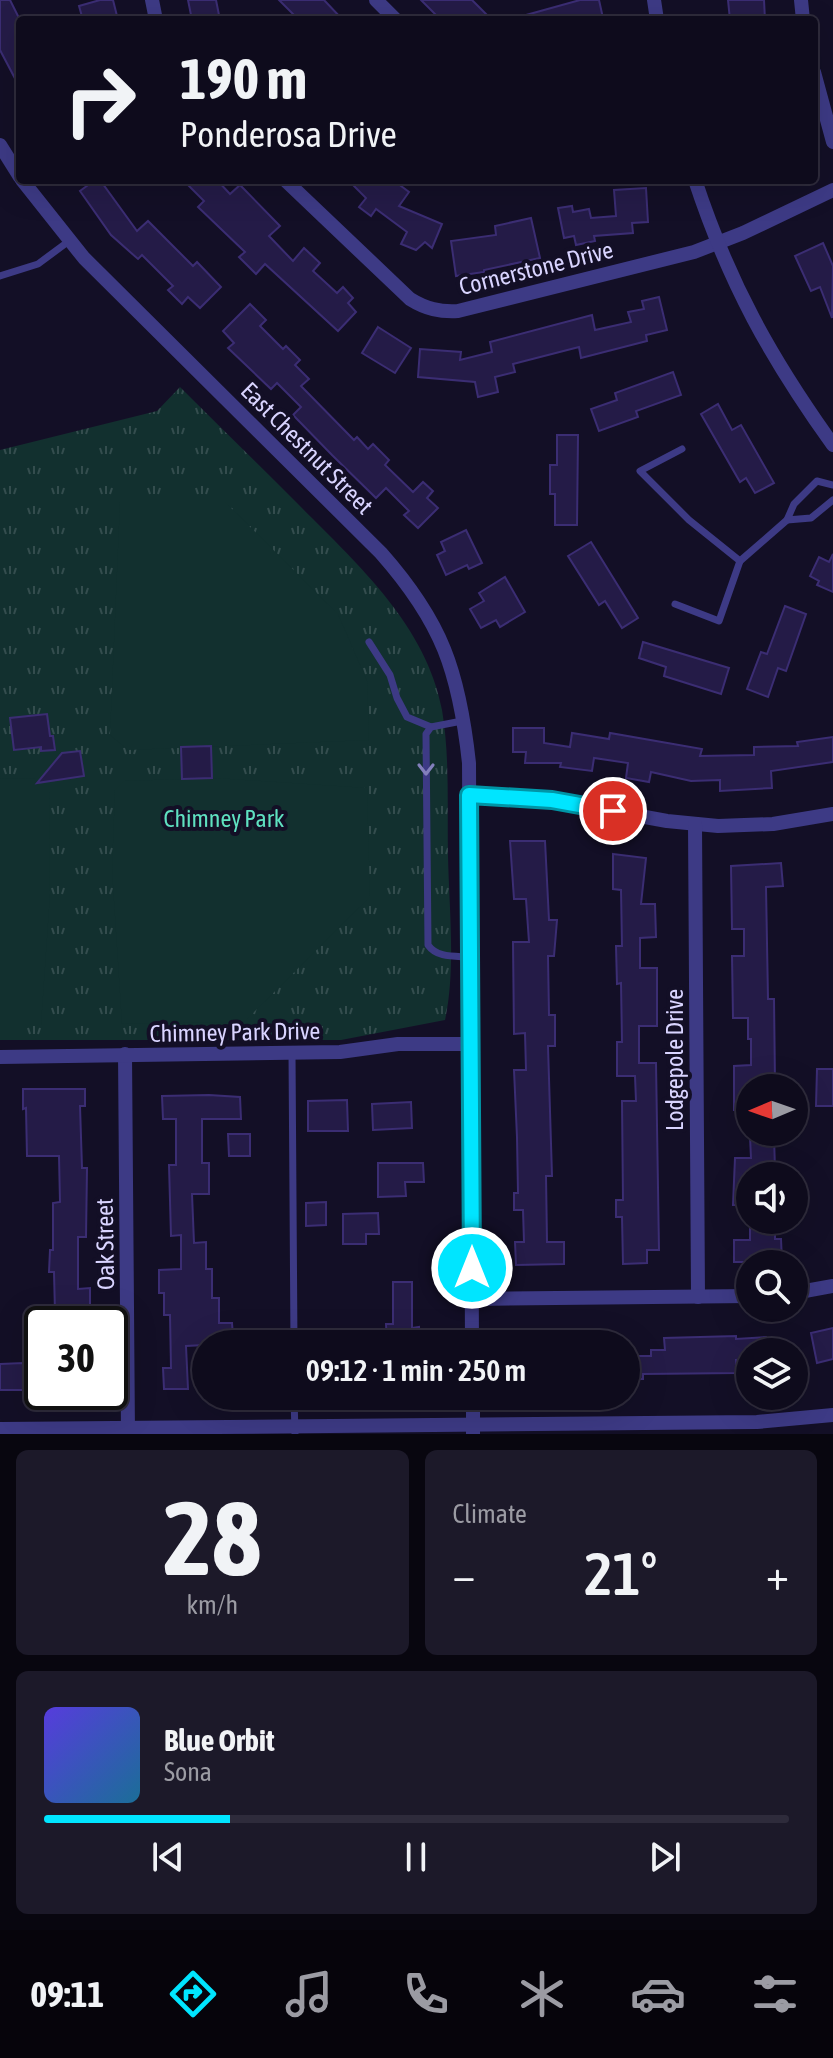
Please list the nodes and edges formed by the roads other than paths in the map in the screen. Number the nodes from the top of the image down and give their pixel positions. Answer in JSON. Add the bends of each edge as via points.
{"nodes":[{"id":1,"x":376,"y":0,"type":"edge"},
{"id":2,"x":392,"y":16,"type":"edge"},
{"id":3,"x":818,"y":87,"type":"edge"},
{"id":4,"x":833,"y":142,"type":"edge"},
{"id":5,"x":0,"y":145,"type":"edge"},
{"id":6,"x":16,"y":170,"type":"edge"},
{"id":7,"x":26,"y":184,"type":"edge"},
{"id":8,"x":289,"y":184,"type":"edge"},
{"id":9,"x":696,"y":184,"type":"edge"},
{"id":10,"x":833,"y":190,"type":"edge"},
{"id":11,"x":69,"y":241,"type":"junction"},
{"id":12,"x":718,"y":244,"type":"junction"},
{"id":13,"x":0,"y":276,"type":"edge"},
{"id":14,"x":833,"y":445,"type":"edge"},
{"id":15,"x":682,"y":449,"type":"dead end"},
{"id":16,"x":833,"y":485,"type":"edge"},
{"id":17,"x":833,"y":500,"type":"edge"},
{"id":18,"x":787,"y":520,"type":"junction"},
{"id":19,"x":740,"y":561,"type":"junction"},
{"id":20,"x":675,"y":604,"type":"dead end"},
{"id":21,"x":369,"y":642,"type":"dead end"},
{"id":22,"x":464,"y":720,"type":"junction"},
{"id":23,"x":431,"y":727,"type":"junction"},
{"id":24,"x":469,"y":795,"type":"junction"},
{"id":25,"x":833,"y":814,"type":"edge"},
{"id":26,"x":695,"y":824,"type":"junction"},
{"id":27,"x":469,"y":957,"type":"junction"},
{"id":28,"x":470,"y":1044,"type":"junction"},
{"id":29,"x":292,"y":1053,"type":"junction"},
{"id":30,"x":125,"y":1054,"type":"junction"},
{"id":31,"x":0,"y":1057,"type":"edge"},
{"id":32,"x":833,"y":1286,"type":"edge"},
{"id":33,"x":808,"y":1290,"type":"edge"},
{"id":34,"x":736,"y":1296,"type":"edge"},
{"id":35,"x":698,"y":1297,"type":"junction"},
{"id":36,"x":472,"y":1299,"type":"junction"},
{"id":37,"x":294,"y":1330,"type":"edge"},
{"id":38,"x":472,"y":1330,"type":"edge"},
{"id":39,"x":294,"y":1410,"type":"edge"},
{"id":40,"x":833,"y":1415,"type":"edge"},
{"id":41,"x":0,"y":1429,"type":"edge"},
{"id":42,"x":473,"y":1430,"type":"edge"},
{"id":43,"x":128,"y":1431,"type":"edge"},
{"id":44,"x":295,"y":1431,"type":"edge"}],
"edges":[{"from":1,"to":2,"type":"street"},
{"from":3,"to":4,"type":"street"},
{"from":5,"to":6,"type":"street","name":"East Chestnut Street"},
{"from":7,"to":11,"type":"street","name":"East Chestnut Street"},
{"from":8,"to":12,"type":"street","name":"Cornerstone Drive","via":[[410,299],[443,312]]},
{"from":9,"to":12,"type":"street"},
{"from":10,"to":12,"type":"street","name":"Cornerstone Drive"},
{"from":11,"to":13,"type":"lane","via":[[38,264]]},
{"from":11,"to":22,"type":"street","name":"East Chestnut Street","via":[[410,586],[451,664]]},
{"from":12,"to":14,"type":"street","via":[[789,385]]},
{"from":15,"to":19,"type":"lane","via":[[640,471]]},
{"from":16,"to":18,"type":"lane","via":[[817,481],[794,504]]},
{"from":17,"to":18,"type":"lane","via":[[811,518]]},
{"from":18,"to":19,"type":"lane"},
{"from":19,"to":20,"type":"lane","via":[[719,621]]},
{"from":21,"to":23,"type":"lane","via":[[407,717]]},
{"from":22,"to":23,"type":"lane"},
{"from":22,"to":24,"type":"street","name":"East Chestnut Street"},
{"from":23,"to":27,"type":"lane","one_way":true,"via":[[426,734],[428,945],[440,955]]},
{"from":24,"to":26,"type":"street","via":[[552,800]]},
{"from":24,"to":27,"type":"street","name":"East Chestnut Street"},
{"from":25,"to":26,"type":"street","via":[[773,824]]},
{"from":26,"to":35,"type":"street","name":"Lodgepole Drive"},
{"from":27,"to":28,"type":"street","name":"East Chestnut Street"},
{"from":28,"to":29,"type":"street","name":"Chimney Park Drive"},
{"from":28,"to":36,"type":"street","name":"East Chestnut Street"},
{"from":29,"to":30,"type":"street","name":"Chimney Park Drive"},
{"from":29,"to":37,"type":"lane"},
{"from":30,"to":31,"type":"street","name":"Chimney Park Drive"},
{"from":30,"to":43,"type":"street","name":"Oak Street"},
{"from":32,"to":33,"type":"street"},
{"from":34,"to":35,"type":"street"},
{"from":35,"to":36,"type":"street"},
{"from":36,"to":38,"type":"street","name":"East Chestnut Street"},
{"from":39,"to":44,"type":"lane"},
{"from":40,"to":42,"type":"street"},
{"from":41,"to":43,"type":"street"},
{"from":42,"to":44,"type":"street"},
{"from":43,"to":44,"type":"street"}]}
